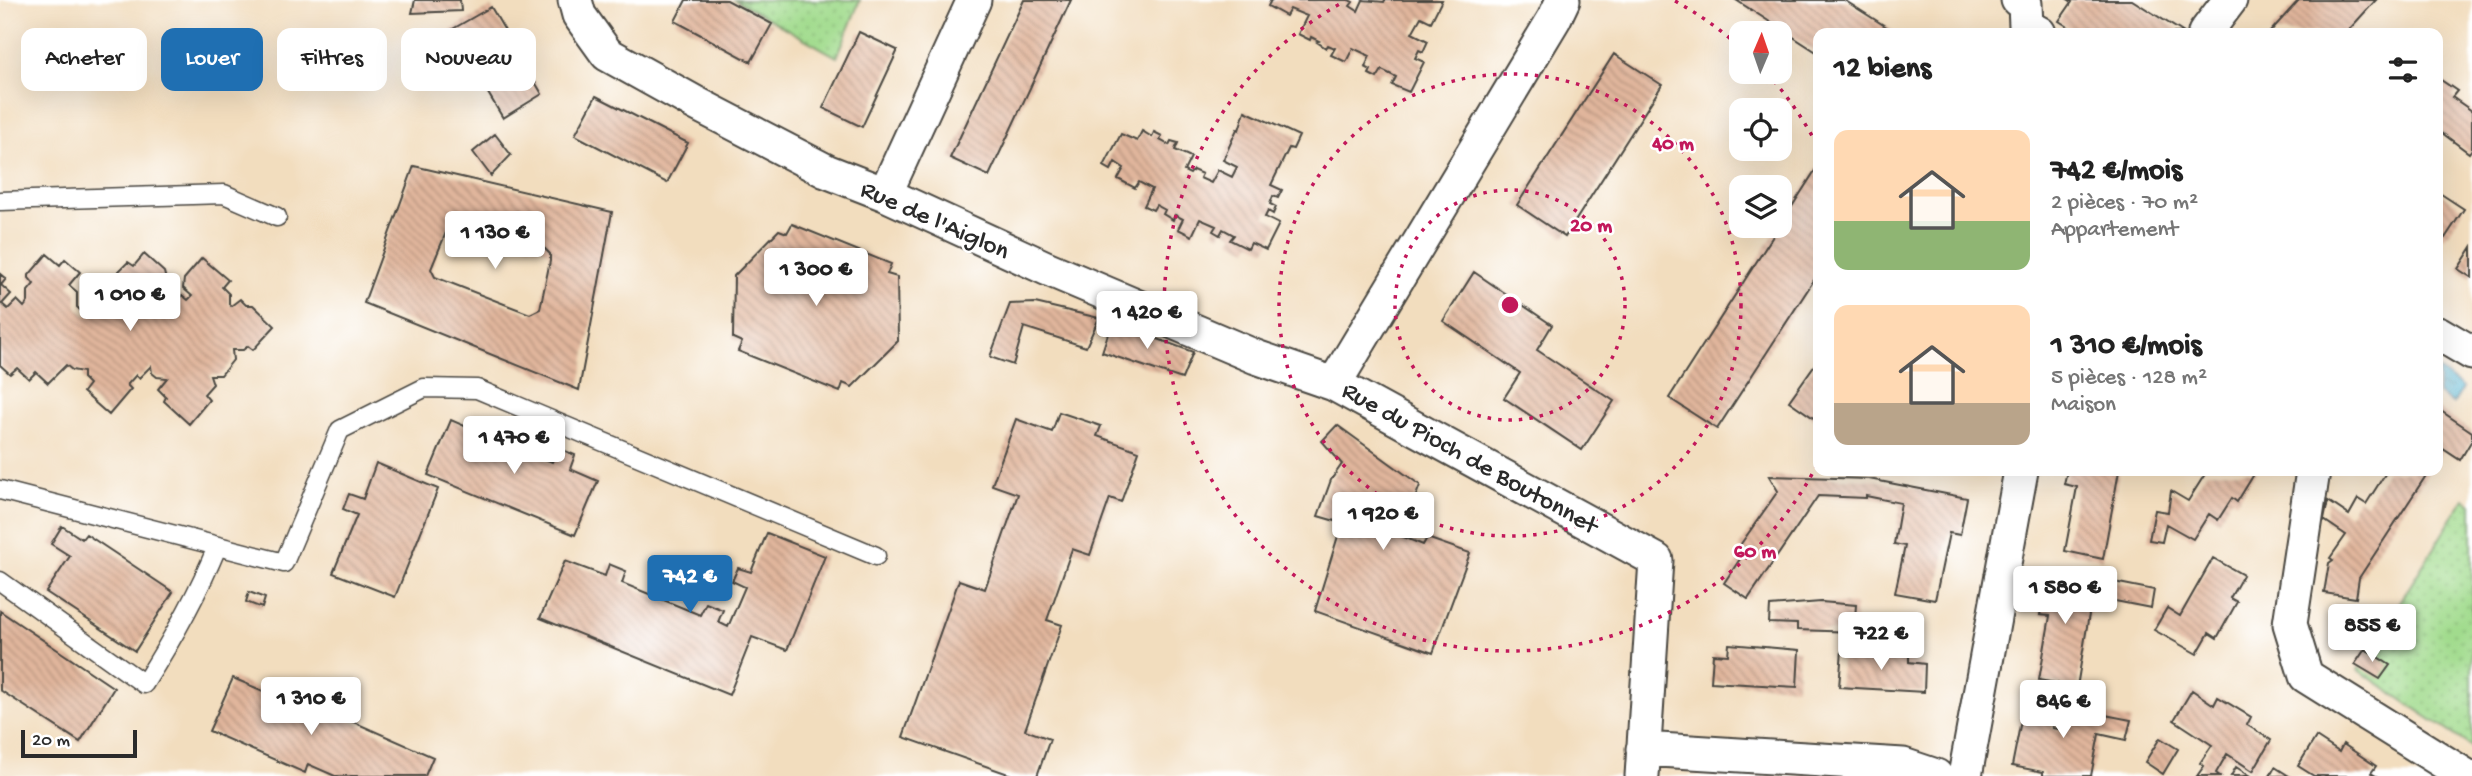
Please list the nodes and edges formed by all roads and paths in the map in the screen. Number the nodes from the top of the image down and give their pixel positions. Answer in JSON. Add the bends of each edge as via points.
{"nodes":[{"id":1,"x":575,"y":0,"type":"edge"},
{"id":2,"x":974,"y":0,"type":"edge"},
{"id":3,"x":1563,"y":0,"type":"edge"},
{"id":4,"x":2018,"y":0,"type":"edge"},
{"id":5,"x":2230,"y":0,"type":"edge"},
{"id":6,"x":2030,"y":28,"type":"edge"},
{"id":7,"x":2209,"y":28,"type":"edge"},
{"id":8,"x":885,"y":194,"type":"junction"},
{"id":9,"x":0,"y":201,"type":"edge"},
{"id":10,"x":277,"y":217,"type":"dead end"},
{"id":11,"x":2443,"y":336,"type":"edge"},
{"id":12,"x":2472,"y":353,"type":"edge"},
{"id":13,"x":1334,"y":384,"type":"junction"},
{"id":14,"x":2020,"y":476,"type":"edge"},
{"id":15,"x":2312,"y":476,"type":"edge"},
{"id":16,"x":0,"y":490,"type":"edge"},
{"id":17,"x":217,"y":547,"type":"junction"},
{"id":18,"x":876,"y":556,"type":"dead end"},
{"id":19,"x":0,"y":581,"type":"edge"},
{"id":20,"x":1642,"y":763,"type":"edge"},
{"id":21,"x":1936,"y":776,"type":"edge"},
{"id":22,"x":1965,"y":776,"type":"edge"},
{"id":23,"x":2466,"y":776,"type":"edge"}],
"edges":[{"from":1,"to":8,"type":"street","name":"Rue de l'Aiglon","via":[[579,15],[607,54],[826,171]]},
{"from":2,"to":8,"type":"street"},
{"from":3,"to":13,"type":"street","name":"Rue du Pioch de Boutonnet"},
{"from":4,"to":6,"type":"street","via":[[2025,4]]},
{"from":5,"to":7,"type":"street"},
{"from":8,"to":13,"type":"street","name":"Rue de l'Aiglon","via":[[1243,352]]},
{"from":9,"to":10,"type":"lane","via":[[224,194]]},
{"from":11,"to":12,"type":"street"},
{"from":13,"to":20,"type":"street","name":"Rue du Pioch de Boutonnet","via":[[1656,560]]},
{"from":14,"to":22,"type":"street"},
{"from":15,"to":23,"type":"street","via":[[2290,624],[2306,676]]},
{"from":16,"to":17,"type":"lane"},
{"from":17,"to":18,"type":"lane","via":[[284,563],[340,430],[424,388],[477,389]]},
{"from":17,"to":19,"type":"lane","via":[[202,585],[144,684]]},
{"from":20,"to":21,"type":"street","via":[[1903,765]]}]}
